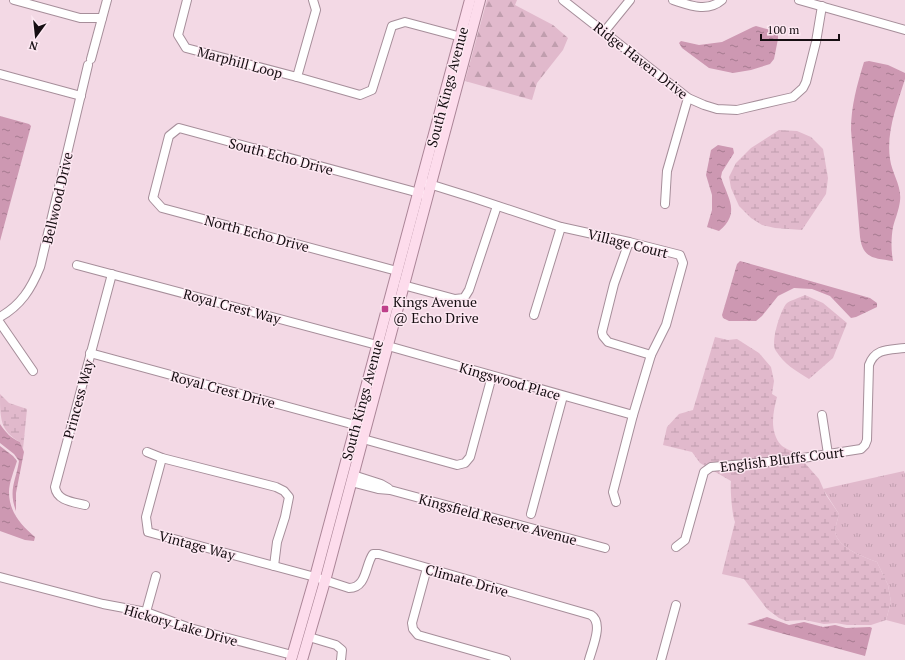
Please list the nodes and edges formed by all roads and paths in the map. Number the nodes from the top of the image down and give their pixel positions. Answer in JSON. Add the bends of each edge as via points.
{"nodes":[{"id":1,"x":14,"y":0,"type":"edge"},
{"id":2,"x":107,"y":0,"type":"edge"},
{"id":3,"x":187,"y":0,"type":"edge"},
{"id":4,"x":313,"y":0,"type":"edge"},
{"id":5,"x":470,"y":0,"type":"edge"},
{"id":6,"x":480,"y":0,"type":"edge"},
{"id":7,"x":563,"y":0,"type":"edge"},
{"id":8,"x":630,"y":0,"type":"edge"},
{"id":9,"x":673,"y":0,"type":"edge"},
{"id":10,"x":722,"y":0,"type":"edge"},
{"id":11,"x":799,"y":0,"type":"edge"},
{"id":12,"x":822,"y":6,"type":"junction"},
{"id":13,"x":102,"y":18,"type":"junction"},
{"id":14,"x":905,"y":30,"type":"edge"},
{"id":15,"x":604,"y":32,"type":"junction"},
{"id":16,"x":465,"y":38,"type":"junction"},
{"id":17,"x":0,"y":74,"type":"edge"},
{"id":18,"x":297,"y":77,"type":"junction"},
{"id":19,"x":81,"y":96,"type":"junction"},
{"id":20,"x":688,"y":98,"type":"junction"},
{"id":21,"x":161,"y":167,"type":"joint"},
{"id":22,"x":426,"y":183,"type":"junction"},
{"id":23,"x":423,"y":194,"type":"junction"},
{"id":24,"x":665,"y":204,"type":"dead end"},
{"id":25,"x":497,"y":206,"type":"junction"},
{"id":26,"x":561,"y":227,"type":"junction"},
{"id":27,"x":629,"y":242,"type":"junction"},
{"id":28,"x":77,"y":265,"type":"dead end"},
{"id":29,"x":397,"y":271,"type":"junction"},
{"id":30,"x":112,"y":274,"type":"junction"},
{"id":31,"x":403,"y":285,"type":"junction"},
{"id":32,"x":534,"y":316,"type":"dead end"},
{"id":33,"x":0,"y":317,"type":"edge"},
{"id":34,"x":0,"y":322,"type":"edge"},
{"id":35,"x":377,"y":345,"type":"junction"},
{"id":36,"x":388,"y":346,"type":"junction"},
{"id":37,"x":905,"y":348,"type":"edge"},
{"id":38,"x":90,"y":353,"type":"junction"},
{"id":39,"x":650,"y":355,"type":"junction"},
{"id":40,"x":33,"y":371,"type":"dead end"},
{"id":41,"x":492,"y":376,"type":"junction"},
{"id":42,"x":563,"y":396,"type":"junction"},
{"id":43,"x":633,"y":415,"type":"junction"},
{"id":44,"x":822,"y":415,"type":"dead end"},
{"id":45,"x":356,"y":425,"type":"junction"},
{"id":46,"x":363,"y":439,"type":"junction"},
{"id":47,"x":147,"y":452,"type":"dead end"},
{"id":48,"x":828,"y":454,"type":"junction"},
{"id":49,"x":162,"y":458,"type":"junction"},
{"id":50,"x":352,"y":479,"type":"junction"},
{"id":51,"x":616,"y":502,"type":"dead end"},
{"id":52,"x":85,"y":505,"type":"dead end"},
{"id":53,"x":531,"y":514,"type":"dead end"},
{"id":54,"x":605,"y":548,"type":"dead end"},
{"id":55,"x":676,"y":548,"type":"dead end"},
{"id":56,"x":274,"y":566,"type":"junction"},
{"id":57,"x":427,"y":568,"type":"junction"},
{"id":58,"x":156,"y":576,"type":"dead end"},
{"id":59,"x":0,"y":577,"type":"edge"},
{"id":60,"x":320,"y":579,"type":"junction"},
{"id":61,"x":676,"y":605,"type":"dead end"},
{"id":62,"x":146,"y":612,"type":"junction"},
{"id":63,"x":309,"y":637,"type":"junction"},
{"id":64,"x":292,"y":658,"type":"edge"},
{"id":65,"x":302,"y":660,"type":"edge"},
{"id":66,"x":341,"y":660,"type":"edge"},
{"id":67,"x":506,"y":660,"type":"edge"},
{"id":68,"x":589,"y":660,"type":"edge"},
{"id":69,"x":661,"y":660,"type":"edge"}],
"edges":[{"from":1,"to":13,"type":"street","via":[[80,18]]},
{"from":2,"to":13,"type":"street","name":"Bellwood Drive"},
{"from":3,"to":18,"type":"street","name":"Marphill Loop","via":[[178,35],[186,48]]},
{"from":4,"to":18,"type":"street","name":"Marphill Loop","via":[[316,10]]},
{"from":5,"to":16,"type":"main road","name":"South Kings Avenue"},
{"from":6,"to":16,"type":"main road","name":"South Kings Avenue"},
{"from":7,"to":15,"type":"street","name":"Ridge Haven Drive"},
{"from":8,"to":15,"type":"street"},
{"from":9,"to":10,"type":"street","via":[[698,7],[711,6]]},
{"from":11,"to":12,"type":"street"},
{"from":12,"to":14,"type":"street"},
{"from":12,"to":20,"type":"street","name":"Ridge Haven Drive","via":[[806,82],[793,97],[737,110],[704,105]]},
{"from":13,"to":19,"type":"street","name":"Bellwood Drive"},
{"from":15,"to":20,"type":"street","name":"Ridge Haven Drive"},
{"from":16,"to":18,"type":"street","name":"Marphill Loop","via":[[405,22],[392,26],[372,90],[360,95]]},
{"from":16,"to":22,"type":"main road","name":"South Kings Avenue"},
{"from":17,"to":19,"type":"street"},
{"from":19,"to":33,"type":"street","name":"Bellwood Drive","via":[[40,268],[27,293],[12,310]]},
{"from":20,"to":24,"type":"street","via":[[667,171]]},
{"from":21,"to":23,"type":"street","name":"South Echo Drive","via":[[169,136],[179,128]]},
{"from":21,"to":29,"type":"street","name":"North Echo Drive","via":[[153,198],[162,208]]},
{"from":22,"to":23,"type":"main road","name":"South Kings Avenue"},
{"from":22,"to":25,"type":"street","name":"Village Court"},
{"from":23,"to":29,"type":"main road","name":"South Kings Avenue"},
{"from":23,"to":31,"type":"main road","name":"South Kings Avenue"},
{"from":25,"to":26,"type":"street","name":"Village Court"},
{"from":25,"to":31,"type":"street","via":[[469,290],[464,298],[455,299]]},
{"from":26,"to":27,"type":"street","name":"Village Court"},
{"from":26,"to":32,"type":"street"},
{"from":27,"to":39,"type":"street","via":[[614,284],[602,332],[608,342]]},
{"from":27,"to":39,"type":"street","name":"Village Court","via":[[680,256],[683,263],[666,325]]},
{"from":28,"to":30,"type":"street","name":"Royal Crest Way"},
{"from":29,"to":35,"type":"main road","name":"South Kings Avenue"},
{"from":30,"to":35,"type":"street","name":"Royal Crest Way"},
{"from":30,"to":38,"type":"street","name":"Princess Way"},
{"from":31,"to":36,"type":"main road","name":"South Kings Avenue"},
{"from":34,"to":40,"type":"street"},
{"from":35,"to":36,"type":"street","name":"Royal Crest Way"},
{"from":35,"to":45,"type":"main road","name":"South Kings Avenue"},
{"from":36,"to":41,"type":"street","name":"Kingswood Place"},
{"from":36,"to":46,"type":"main road","name":"South Kings Avenue"},
{"from":37,"to":48,"type":"street","name":"English Bluffs Court","via":[[879,352],[872,356],[869,365],[865,445],[861,449]]},
{"from":38,"to":45,"type":"street","name":"Royal Crest Drive"},
{"from":38,"to":52,"type":"street","name":"Princess Way","via":[[55,487],[61,498]]},
{"from":39,"to":43,"type":"street","name":"Village Court"},
{"from":41,"to":42,"type":"street","name":"Kingswood Place"},
{"from":41,"to":46,"type":"street","via":[[470,457],[465,463],[457,465]]},
{"from":42,"to":43,"type":"street","name":"Kingswood Place"},
{"from":42,"to":53,"type":"street"},
{"from":43,"to":51,"type":"street","name":"Village Court","via":[[613,492]]},
{"from":44,"to":48,"type":"street"},
{"from":45,"to":60,"type":"main road","name":"South Kings Avenue"},
{"from":46,"to":50,"type":"main road","name":"South Kings Avenue"},
{"from":47,"to":49,"type":"street"},
{"from":48,"to":55,"type":"street","name":"English Bluffs Court","via":[[710,467],[704,472],[685,540]]},
{"from":49,"to":56,"type":"street","via":[[284,491],[289,497],[277,542]]},
{"from":49,"to":56,"type":"street","name":"Vintage Way","via":[[146,517],[148,532]]},
{"from":50,"to":54,"type":"street","name":"Kingsfield Reserve Avenue","via":[[378,489],[390,490]]},
{"from":50,"to":60,"type":"main road","name":"South Kings Avenue"},
{"from":56,"to":60,"type":"street","name":"Vintage Way"},
{"from":57,"to":60,"type":"street","name":"Climate Drive","via":[[374,554],[363,579],[354,588]]},
{"from":57,"to":67,"type":"street","via":[[412,623],[418,635]]},
{"from":57,"to":68,"type":"street","name":"Climate Drive","via":[[591,615],[596,620],[597,629]]},
{"from":58,"to":62,"type":"street"},
{"from":59,"to":62,"type":"street","name":"Hickory Lake Drive","via":[[103,604]]},
{"from":60,"to":63,"type":"main road","name":"South Kings Avenue"},
{"from":60,"to":64,"type":"main road","name":"South Kings Avenue"},
{"from":61,"to":69,"type":"street"},
{"from":62,"to":64,"type":"street","name":"Hickory Lake Drive","via":[[190,628]]},
{"from":63,"to":65,"type":"main road","name":"South Kings Avenue"},
{"from":63,"to":66,"type":"street","via":[[336,645],[342,650]]}]}
